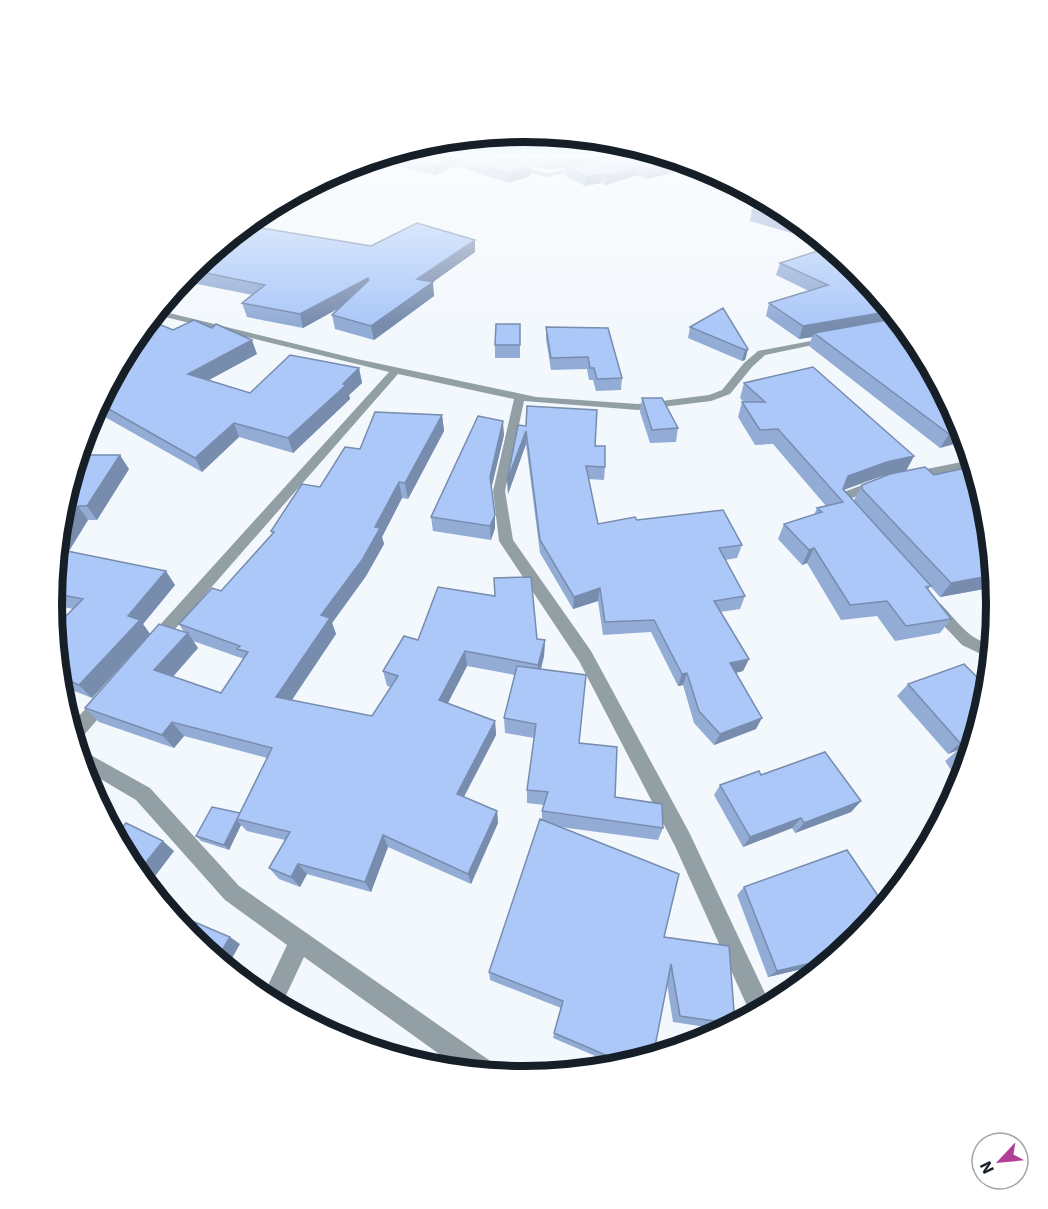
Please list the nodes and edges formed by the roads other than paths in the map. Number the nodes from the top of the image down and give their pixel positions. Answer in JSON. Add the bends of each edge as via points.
{"nodes":[{"id":1,"x":164,"y":314,"type":"edge"},
{"id":2,"x":839,"y":338,"type":"edge"},
{"id":3,"x":396,"y":370,"type":"junction"},
{"id":4,"x":520,"y":396,"type":"junction"},
{"id":5,"x":965,"y":466,"type":"edge"},
{"id":6,"x":859,"y":522,"type":"edge"},
{"id":7,"x":926,"y":597,"type":"edge"},
{"id":8,"x":148,"y":650,"type":"edge"},
{"id":9,"x":985,"y":650,"type":"edge"},
{"id":10,"x":110,"y":693,"type":"edge"},
{"id":11,"x":78,"y":729,"type":"edge"},
{"id":12,"x":90,"y":763,"type":"edge"},
{"id":13,"x":300,"y":943,"type":"junction"},
{"id":14,"x":275,"y":994,"type":"edge"},
{"id":15,"x":758,"y":1003,"type":"edge"},
{"id":16,"x":473,"y":1064,"type":"edge"}],
"edges":[{"from":1,"to":3,"type":"street"},
{"from":2,"to":4,"type":"street","via":[[769,350],[748,365],[726,392],[695,402],[638,407]]},
{"from":3,"to":4,"type":"street"},
{"from":3,"to":8,"type":"street"},
{"from":4,"to":15,"type":"street","via":[[499,491],[506,541],[585,656],[682,839]]},
{"from":5,"to":6,"type":"street","via":[[896,480],[846,496],[845,505]]},
{"from":7,"to":9,"type":"street","via":[[968,641]]},
{"from":10,"to":11,"type":"street"},
{"from":12,"to":13,"type":"street","via":[[143,794],[231,893]]},
{"from":13,"to":14,"type":"street"},
{"from":13,"to":16,"type":"street"}]}
